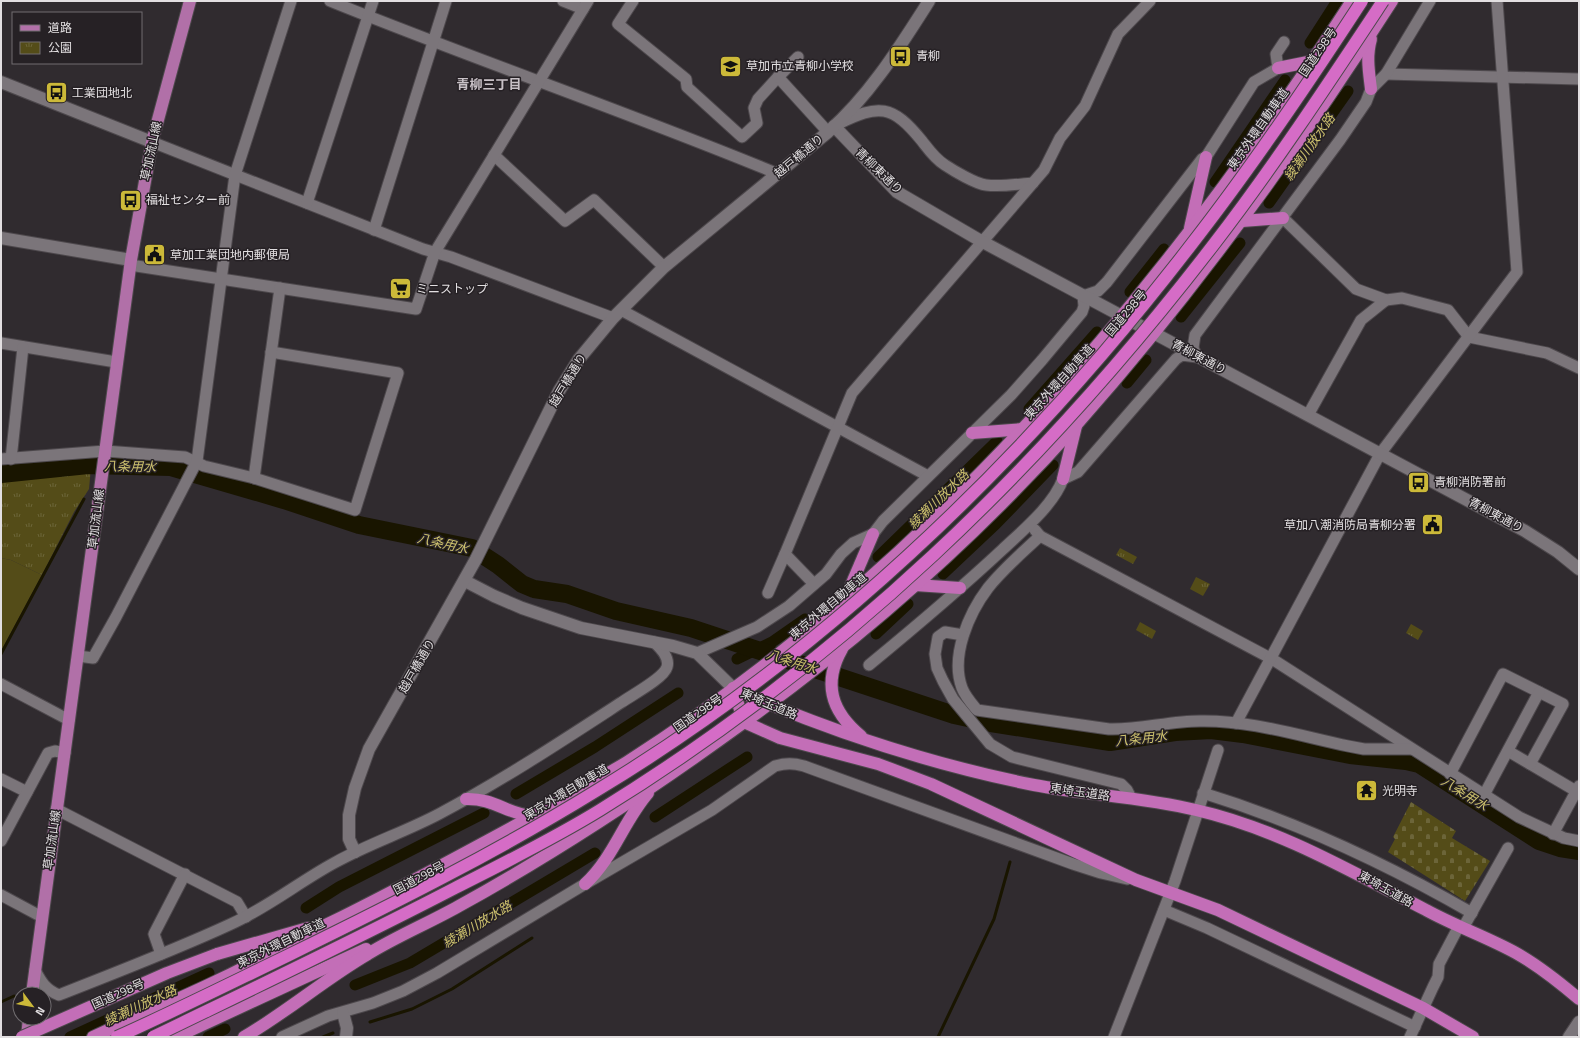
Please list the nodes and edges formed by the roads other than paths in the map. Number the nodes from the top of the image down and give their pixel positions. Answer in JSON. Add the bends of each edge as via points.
{"nodes":[{"id":1,"x":190,"y":1,"type":"edge"},
{"id":2,"x":291,"y":1,"type":"edge"},
{"id":3,"x":330,"y":1,"type":"edge"},
{"id":4,"x":373,"y":1,"type":"edge"},
{"id":5,"x":446,"y":1,"type":"edge"},
{"id":6,"x":563,"y":1,"type":"edge"},
{"id":7,"x":633,"y":1,"type":"edge"},
{"id":8,"x":929,"y":1,"type":"edge"},
{"id":9,"x":1150,"y":1,"type":"edge"},
{"id":10,"x":1352,"y":1,"type":"edge"},
{"id":11,"x":1362,"y":1,"type":"edge"},
{"id":12,"x":1383,"y":1,"type":"edge"},
{"id":13,"x":1392,"y":1,"type":"edge"},
{"id":14,"x":1430,"y":1,"type":"edge"},
{"id":15,"x":1497,"y":1,"type":"edge"},
{"id":16,"x":585,"y":5,"type":"edge"},
{"id":17,"x":368,"y":16,"type":"junction"},
{"id":18,"x":1375,"y":28,"type":"junction"},
{"id":19,"x":433,"y":42,"type":"junction"},
{"id":20,"x":1284,"y":42,"type":"dead end"},
{"id":21,"x":798,"y":57,"type":"dead end"},
{"id":22,"x":1312,"y":61,"type":"junction"},
{"id":23,"x":1278,"y":68,"type":"junction"},
{"id":24,"x":1386,"y":74,"type":"junction"},
{"id":25,"x":1502,"y":76,"type":"junction"},
{"id":26,"x":778,"y":77,"type":"junction"},
{"id":27,"x":1579,"y":79,"type":"edge"},
{"id":28,"x":1,"y":82,"type":"edge"},
{"id":29,"x":538,"y":82,"type":"junction"},
{"id":30,"x":1371,"y":89,"type":"junction"},
{"id":31,"x":831,"y":129,"type":"junction"},
{"id":32,"x":152,"y":142,"type":"junction"},
{"id":33,"x":494,"y":154,"type":"junction"},
{"id":34,"x":1206,"y":157,"type":"junction"},
{"id":35,"x":235,"y":175,"type":"junction"},
{"id":36,"x":775,"y":176,"type":"junction"},
{"id":37,"x":1032,"y":183,"type":"junction"},
{"id":38,"x":307,"y":203,"type":"junction"},
{"id":39,"x":1283,"y":218,"type":"junction"},
{"id":40,"x":1242,"y":221,"type":"junction"},
{"id":41,"x":374,"y":230,"type":"junction"},
{"id":42,"x":1189,"y":233,"type":"junction"},
{"id":43,"x":1,"y":238,"type":"edge"},
{"id":44,"x":981,"y":241,"type":"junction"},
{"id":45,"x":435,"y":252,"type":"junction"},
{"id":46,"x":130,"y":262,"type":"junction"},
{"id":47,"x":664,"y":266,"type":"junction"},
{"id":48,"x":220,"y":279,"type":"junction"},
{"id":49,"x":280,"y":288,"type":"junction"},
{"id":50,"x":1083,"y":296,"type":"junction"},
{"id":51,"x":1386,"y":300,"type":"junction"},
{"id":52,"x":617,"y":314,"type":"junction"},
{"id":53,"x":1123,"y":317,"type":"junction"},
{"id":54,"x":1153,"y":333,"type":"junction"},
{"id":55,"x":1469,"y":337,"type":"junction"},
{"id":56,"x":1,"y":343,"type":"edge"},
{"id":57,"x":23,"y":347,"type":"junction"},
{"id":58,"x":271,"y":352,"type":"junction"},
{"id":59,"x":1197,"y":357,"type":"junction"},
{"id":60,"x":116,"y":362,"type":"junction"},
{"id":61,"x":1579,"y":368,"type":"edge"},
{"id":62,"x":1308,"y":415,"type":"junction"},
{"id":63,"x":1076,"y":425,"type":"junction"},
{"id":64,"x":839,"y":426,"type":"junction"},
{"id":65,"x":1024,"y":429,"type":"junction"},
{"id":66,"x":972,"y":433,"type":"junction"},
{"id":67,"x":104,"y":451,"type":"junction"},
{"id":68,"x":1380,"y":454,"type":"junction"},
{"id":69,"x":6,"y":459,"type":"edge"},
{"id":70,"x":197,"y":461,"type":"junction"},
{"id":71,"x":928,"y":476,"type":"junction"},
{"id":72,"x":254,"y":478,"type":"junction"},
{"id":73,"x":1063,"y":479,"type":"junction"},
{"id":74,"x":1030,"y":525,"type":"junction"},
{"id":75,"x":873,"y":534,"type":"junction"},
{"id":76,"x":1040,"y":536,"type":"junction"},
{"id":77,"x":785,"y":554,"type":"junction"},
{"id":78,"x":1579,"y":569,"type":"edge"},
{"id":79,"x":465,"y":581,"type":"junction"},
{"id":80,"x":814,"y":584,"type":"junction"},
{"id":81,"x":915,"y":585,"type":"junction"},
{"id":82,"x":960,"y":588,"type":"junction"},
{"id":83,"x":768,"y":593,"type":"dead end"},
{"id":84,"x":844,"y":602,"type":"junction"},
{"id":85,"x":963,"y":635,"type":"junction"},
{"id":86,"x":654,"y":642,"type":"junction"},
{"id":87,"x":843,"y":647,"type":"junction"},
{"id":88,"x":697,"y":653,"type":"junction"},
{"id":89,"x":78,"y":656,"type":"junction"},
{"id":90,"x":1272,"y":659,"type":"junction"},
{"id":91,"x":869,"y":665,"type":"dead end"},
{"id":92,"x":1,"y":684,"type":"edge"},
{"id":93,"x":733,"y":688,"type":"junction"},
{"id":94,"x":1539,"y":692,"type":"junction"},
{"id":95,"x":768,"y":704,"type":"junction"},
{"id":96,"x":69,"y":720,"type":"junction"},
{"id":97,"x":744,"y":722,"type":"junction"},
{"id":98,"x":1236,"y":723,"type":"junction"},
{"id":99,"x":869,"y":743,"type":"junction"},
{"id":100,"x":1411,"y":749,"type":"junction"},
{"id":101,"x":1218,"y":750,"type":"dead end"},
{"id":102,"x":1508,"y":751,"type":"junction"},
{"id":103,"x":65,"y":753,"type":"junction"},
{"id":104,"x":1530,"y":764,"type":"junction"},
{"id":105,"x":1450,"y":774,"type":"junction"},
{"id":106,"x":1,"y":779,"type":"edge"},
{"id":107,"x":655,"y":784,"type":"junction"},
{"id":108,"x":1578,"y":788,"type":"edge"},
{"id":109,"x":26,"y":792,"type":"junction"},
{"id":110,"x":1203,"y":793,"type":"junction"},
{"id":111,"x":1484,"y":795,"type":"junction"},
{"id":112,"x":1131,"y":798,"type":"junction"},
{"id":113,"x":466,"y":799,"type":"junction"},
{"id":114,"x":56,"y":809,"type":"junction"},
{"id":115,"x":1198,"y":810,"type":"junction"},
{"id":116,"x":532,"y":816,"type":"junction"},
{"id":117,"x":1553,"y":834,"type":"junction"},
{"id":118,"x":1,"y":841,"type":"edge"},
{"id":119,"x":1579,"y":841,"type":"edge"},
{"id":120,"x":1508,"y":848,"type":"dead end"},
{"id":121,"x":355,"y":852,"type":"junction"},
{"id":122,"x":185,"y":874,"type":"junction"},
{"id":123,"x":1136,"y":880,"type":"junction"},
{"id":124,"x":585,"y":884,"type":"junction"},
{"id":125,"x":1171,"y":892,"type":"junction"},
{"id":126,"x":1,"y":895,"type":"edge"},
{"id":127,"x":1164,"y":910,"type":"junction"},
{"id":128,"x":1472,"y":913,"type":"junction"},
{"id":129,"x":42,"y":917,"type":"junction"},
{"id":130,"x":246,"y":917,"type":"junction"},
{"id":131,"x":433,"y":920,"type":"junction"},
{"id":132,"x":332,"y":922,"type":"junction"},
{"id":133,"x":1461,"y":927,"type":"junction"},
{"id":134,"x":161,"y":954,"type":"junction"},
{"id":135,"x":35,"y":970,"type":"junction"},
{"id":136,"x":33,"y":986,"type":"edge"},
{"id":137,"x":1579,"y":999,"type":"edge"},
{"id":138,"x":1423,"y":1008,"type":"junction"},
{"id":139,"x":343,"y":1012,"type":"junction"},
{"id":140,"x":1579,"y":1022,"type":"edge"},
{"id":141,"x":28,"y":1026,"type":"edge"},
{"id":142,"x":1415,"y":1027,"type":"junction"},
{"id":143,"x":246,"y":1036,"type":"edge"},
{"id":144,"x":22,"y":1037,"type":"edge"},
{"id":145,"x":27,"y":1037,"type":"edge"},
{"id":146,"x":93,"y":1037,"type":"edge"},
{"id":147,"x":117,"y":1037,"type":"edge"},
{"id":148,"x":152,"y":1037,"type":"edge"},
{"id":149,"x":176,"y":1037,"type":"edge"},
{"id":150,"x":282,"y":1037,"type":"edge"},
{"id":151,"x":346,"y":1037,"type":"edge"},
{"id":152,"x":1114,"y":1037,"type":"edge"},
{"id":153,"x":1410,"y":1037,"type":"edge"},
{"id":154,"x":1473,"y":1037,"type":"edge"},
{"id":155,"x":1569,"y":1037,"type":"edge"}],
"edges":[{"from":1,"to":32,"type":"main road","name":"草加流山線"},
{"from":2,"to":35,"type":"street"},
{"from":3,"to":17,"type":"street"},
{"from":4,"to":17,"type":"street"},
{"from":5,"to":19,"type":"street"},
{"from":6,"to":16,"type":"street"},
{"from":7,"to":26,"type":"street","via":[[618,24],[686,79],[687,87],[742,136],[757,122],[754,108],[758,99]]},
{"from":8,"to":31,"type":"street","name":"越戸橋通り","via":[[891,61],[858,102]]},
{"from":9,"to":37,"type":"street","via":[[1118,34],[1085,106],[1060,138],[1044,170]]},
{"from":10,"to":22,"type":"highway","name":"国道298号"},
{"from":11,"to":147,"type":"highway","name":"東京外環自動車道","bridge":true,"via":[[1228,196],[1113,342],[992,474],[909,555],[850,607],[727,703],[595,792],[468,865],[394,903]]},
{"from":12,"to":148,"type":"highway","bridge":true,"via":[[1255,189],[1124,356],[1024,467],[972,520],[873,611],[755,705],[599,810],[526,852],[364,935]]},
{"from":13,"to":18,"type":"highway"},
{"from":14,"to":24,"type":"street"},
{"from":15,"to":25,"type":"street"},
{"from":16,"to":29,"type":"street"},
{"from":17,"to":19,"type":"street"},
{"from":17,"to":38,"type":"street"},
{"from":18,"to":30,"type":"highway","via":[[1368,49]]},
{"from":18,"to":40,"type":"highway"},
{"from":19,"to":29,"type":"street"},
{"from":19,"to":41,"type":"street"},
{"from":20,"to":23,"type":"street","via":[[1276,54]]},
{"from":21,"to":26,"type":"street"},
{"from":22,"to":23,"type":"highway"},
{"from":22,"to":42,"type":"highway","name":"国道298号"},
{"from":23,"to":34,"type":"street","via":[[1254,82]]},
{"from":24,"to":25,"type":"street"},
{"from":24,"to":30,"type":"street"},
{"from":25,"to":27,"type":"street"},
{"from":25,"to":55,"type":"street","via":[[1517,272]]},
{"from":26,"to":31,"type":"street"},
{"from":28,"to":32,"type":"street"},
{"from":29,"to":33,"type":"street"},
{"from":29,"to":36,"type":"street","via":[[659,125],[770,171]]},
{"from":30,"to":39,"type":"street","via":[[1366,102]]},
{"from":31,"to":36,"type":"street","name":"越戸橋通り"},
{"from":31,"to":37,"type":"street","via":[[856,115],[884,110],[911,128],[934,157],[982,184]]},
{"from":31,"to":44,"type":"street","name":"青柳東通り","via":[[897,192]]},
{"from":32,"to":35,"type":"street"},
{"from":32,"to":46,"type":"main road","name":"草加流山線"},
{"from":33,"to":45,"type":"street"},
{"from":33,"to":47,"type":"street","via":[[565,221],[594,200]]},
{"from":34,"to":42,"type":"highway"},
{"from":34,"to":50,"type":"street","via":[[1202,158],[1107,282],[1098,292]]},
{"from":35,"to":38,"type":"street"},
{"from":35,"to":48,"type":"street"},
{"from":36,"to":47,"type":"street","name":"越戸橋通り"},
{"from":37,"to":44,"type":"street"},
{"from":38,"to":41,"type":"street"},
{"from":39,"to":40,"type":"highway"},
{"from":39,"to":51,"type":"street","via":[[1356,289]]},
{"from":39,"to":59,"type":"street","via":[[1195,335],[1193,348]]},
{"from":40,"to":54,"type":"highway"},
{"from":41,"to":45,"type":"street"},
{"from":42,"to":53,"type":"highway","name":"国道298号"},
{"from":43,"to":46,"type":"street"},
{"from":44,"to":50,"type":"street","name":"青柳東通り"},
{"from":44,"to":64,"type":"street","via":[[852,393]]},
{"from":45,"to":49,"type":"street","via":[[416,309]]},
{"from":45,"to":52,"type":"street"},
{"from":46,"to":48,"type":"street"},
{"from":46,"to":60,"type":"main road","name":"草加流山線"},
{"from":47,"to":52,"type":"street","name":"越戸橋通り"},
{"from":48,"to":49,"type":"street"},
{"from":48,"to":70,"type":"street"},
{"from":49,"to":58,"type":"street"},
{"from":50,"to":53,"type":"street","name":"青柳東通り"},
{"from":50,"to":66,"type":"street","via":[[1084,306],[1075,322],[1011,395]]},
{"from":51,"to":55,"type":"street","via":[[1402,298],[1448,310]]},
{"from":51,"to":62,"type":"street","via":[[1361,320]]},
{"from":52,"to":64,"type":"street"},
{"from":52,"to":79,"type":"street","name":"越戸橋通り","via":[[579,359],[559,391]]},
{"from":53,"to":54,"type":"street","name":"青柳東通り"},
{"from":53,"to":65,"type":"highway","name":"国道298号"},
{"from":54,"to":59,"type":"street","name":"青柳東通り"},
{"from":54,"to":63,"type":"highway"},
{"from":55,"to":61,"type":"street","via":[[1547,353]]},
{"from":55,"to":68,"type":"street"},
{"from":56,"to":57,"type":"street"},
{"from":57,"to":60,"type":"street"},
{"from":57,"to":69,"type":"street"},
{"from":58,"to":72,"type":"street"},
{"from":58,"to":72,"type":"street","via":[[398,373],[355,510]]},
{"from":59,"to":62,"type":"street","name":"青柳東通り"},
{"from":59,"to":73,"type":"street","via":[[1182,355],[1176,359],[1078,472]]},
{"from":60,"to":67,"type":"main road","name":"草加流山線"},
{"from":62,"to":68,"type":"street","name":"青柳東通り"},
{"from":63,"to":73,"type":"highway"},
{"from":63,"to":81,"type":"highway","via":[[993,511]]},
{"from":64,"to":71,"type":"street"},
{"from":64,"to":77,"type":"street"},
{"from":65,"to":66,"type":"highway"},
{"from":65,"to":84,"type":"highway","name":"国道298号","via":[[918,535]]},
{"from":66,"to":71,"type":"street"},
{"from":67,"to":69,"type":"street"},
{"from":67,"to":70,"type":"street","via":[[185,457]]},
{"from":67,"to":89,"type":"main road","name":"草加流山線"},
{"from":68,"to":78,"type":"street","name":"青柳東通り","via":[[1525,531]]},
{"from":68,"to":90,"type":"street"},
{"from":70,"to":72,"type":"street","via":[[204,466]]},
{"from":70,"to":89,"type":"street","via":[[93,658]]},
{"from":71,"to":75,"type":"street","via":[[883,520]]},
{"from":73,"to":74,"type":"street"},
{"from":74,"to":76,"type":"street"},
{"from":74,"to":82,"type":"street"},
{"from":75,"to":80,"type":"street","via":[[853,543]]},
{"from":75,"to":84,"type":"highway"},
{"from":76,"to":85,"type":"street","via":[[989,588]]},
{"from":76,"to":90,"type":"street"},
{"from":77,"to":80,"type":"street"},
{"from":77,"to":83,"type":"street"},
{"from":79,"to":86,"type":"street","via":[[494,596],[547,617],[582,628]]},
{"from":79,"to":121,"type":"street","name":"越戸橋通り","via":[[369,749],[360,770],[349,815],[349,839]]},
{"from":80,"to":88,"type":"street","via":[[789,606],[757,627]]},
{"from":81,"to":82,"type":"highway"},
{"from":81,"to":87,"type":"highway"},
{"from":82,"to":91,"type":"street"},
{"from":84,"to":93,"type":"highway","name":"国道298号"},
{"from":85,"to":98,"type":"street","via":[[958,673],[962,688],[978,710],[1109,730],[1129,730],[1172,722]]},
{"from":85,"to":112,"type":"street","via":[[945,632],[938,637],[935,654],[938,668],[953,699],[990,744],[1012,757],[1121,784]]},
{"from":86,"to":88,"type":"street"},
{"from":86,"to":113,"type":"street","via":[[667,658],[667,668],[663,674],[561,743]]},
{"from":87,"to":95,"type":"highway"},
{"from":87,"to":99,"type":"highway","via":[[831,676],[835,704],[849,726]]},
{"from":88,"to":93,"type":"street"},
{"from":89,"to":96,"type":"main road","name":"草加流山線"},
{"from":90,"to":98,"type":"street"},
{"from":90,"to":100,"type":"street"},
{"from":92,"to":96,"type":"street"},
{"from":93,"to":95,"type":"highway","name":"東埼玉道路"},
{"from":93,"to":97,"type":"highway","name":"東埼玉道路"},
{"from":93,"to":116,"type":"highway","name":"国道298号","via":[[629,760]]},
{"from":94,"to":102,"type":"street"},
{"from":94,"to":104,"type":"street","via":[[1563,704]]},
{"from":94,"to":105,"type":"street","via":[[1503,674]]},
{"from":95,"to":97,"type":"highway"},
{"from":95,"to":99,"type":"highway","name":"東埼玉道路"},
{"from":96,"to":103,"type":"main road","name":"草加流山線"},
{"from":97,"to":107,"type":"highway"},
{"from":97,"to":123,"type":"highway","via":[[780,738],[878,764],[925,781]]},
{"from":98,"to":100,"type":"street","via":[[1356,748]]},
{"from":99,"to":112,"type":"highway","name":"東埼玉道路","via":[[954,768],[1033,785]]},
{"from":100,"to":105,"type":"street"},
{"from":101,"to":110,"type":"street"},
{"from":102,"to":104,"type":"street"},
{"from":102,"to":111,"type":"street"},
{"from":103,"to":109,"type":"street","via":[[48,753]]},
{"from":103,"to":114,"type":"main road","name":"草加流山線"},
{"from":104,"to":108,"type":"street"},
{"from":105,"to":111,"type":"street"},
{"from":106,"to":109,"type":"street"},
{"from":107,"to":124,"type":"highway","via":[[640,803],[606,860]]},
{"from":107,"to":131,"type":"highway","via":[[575,837]]},
{"from":108,"to":117,"type":"street"},
{"from":109,"to":118,"type":"street"},
{"from":110,"to":115,"type":"street"},
{"from":110,"to":128,"type":"street","via":[[1264,813],[1348,848]]},
{"from":111,"to":117,"type":"street","via":[[1519,818]]},
{"from":112,"to":115,"type":"highway","name":"東埼玉道路"},
{"from":113,"to":116,"type":"highway","via":[[479,798],[519,814]]},
{"from":113,"to":121,"type":"street"},
{"from":114,"to":122,"type":"street"},
{"from":114,"to":129,"type":"main road","name":"草加流山線"},
{"from":115,"to":125,"type":"street"},
{"from":115,"to":133,"type":"highway","name":"東埼玉道路","via":[[1290,841]]},
{"from":116,"to":132,"type":"highway","name":"国道298号","via":[[416,880]]},
{"from":117,"to":119,"type":"street"},
{"from":120,"to":128,"type":"street"},
{"from":121,"to":130,"type":"street","via":[[305,879]]},
{"from":122,"to":130,"type":"street","via":[[237,902]]},
{"from":122,"to":134,"type":"street","via":[[154,934]]},
{"from":123,"to":124,"type":"street","via":[[1087,869],[794,763],[775,766],[712,810]]},
{"from":123,"to":125,"type":"highway"},
{"from":124,"to":139,"type":"street","via":[[437,973],[402,991]]},
{"from":125,"to":127,"type":"street"},
{"from":125,"to":138,"type":"highway","via":[[1218,910]]},
{"from":126,"to":129,"type":"street"},
{"from":127,"to":142,"type":"street"},
{"from":127,"to":152,"type":"street"},
{"from":128,"to":133,"type":"street"},
{"from":129,"to":135,"type":"main road","name":"草加流山線"},
{"from":130,"to":134,"type":"street"},
{"from":131,"to":143,"type":"highway","via":[[368,953]]},
{"from":131,"to":149,"type":"highway","via":[[346,957]]},
{"from":132,"to":144,"type":"highway","name":"国道298号","bridge":true,"via":[[216,954],[168,972]]},
{"from":132,"to":146,"type":"highway","name":"国道298号","via":[[224,977]]},
{"from":133,"to":137,"type":"highway","name":"東埼玉道路","via":[[1516,953],[1548,973]]},
{"from":133,"to":138,"type":"street","via":[[1439,964],[1438,977]]},
{"from":134,"to":135,"type":"street","via":[[59,995],[51,992],[42,983]]},
{"from":135,"to":136,"type":"main road","name":"草加流山線"},
{"from":138,"to":142,"type":"street"},
{"from":138,"to":154,"type":"highway"},
{"from":139,"to":150,"type":"street"},
{"from":139,"to":151,"type":"street","via":[[347,1028]]},
{"from":140,"to":155,"type":"street"},
{"from":141,"to":145,"type":"main road"},
{"from":142,"to":153,"type":"street"}]}
